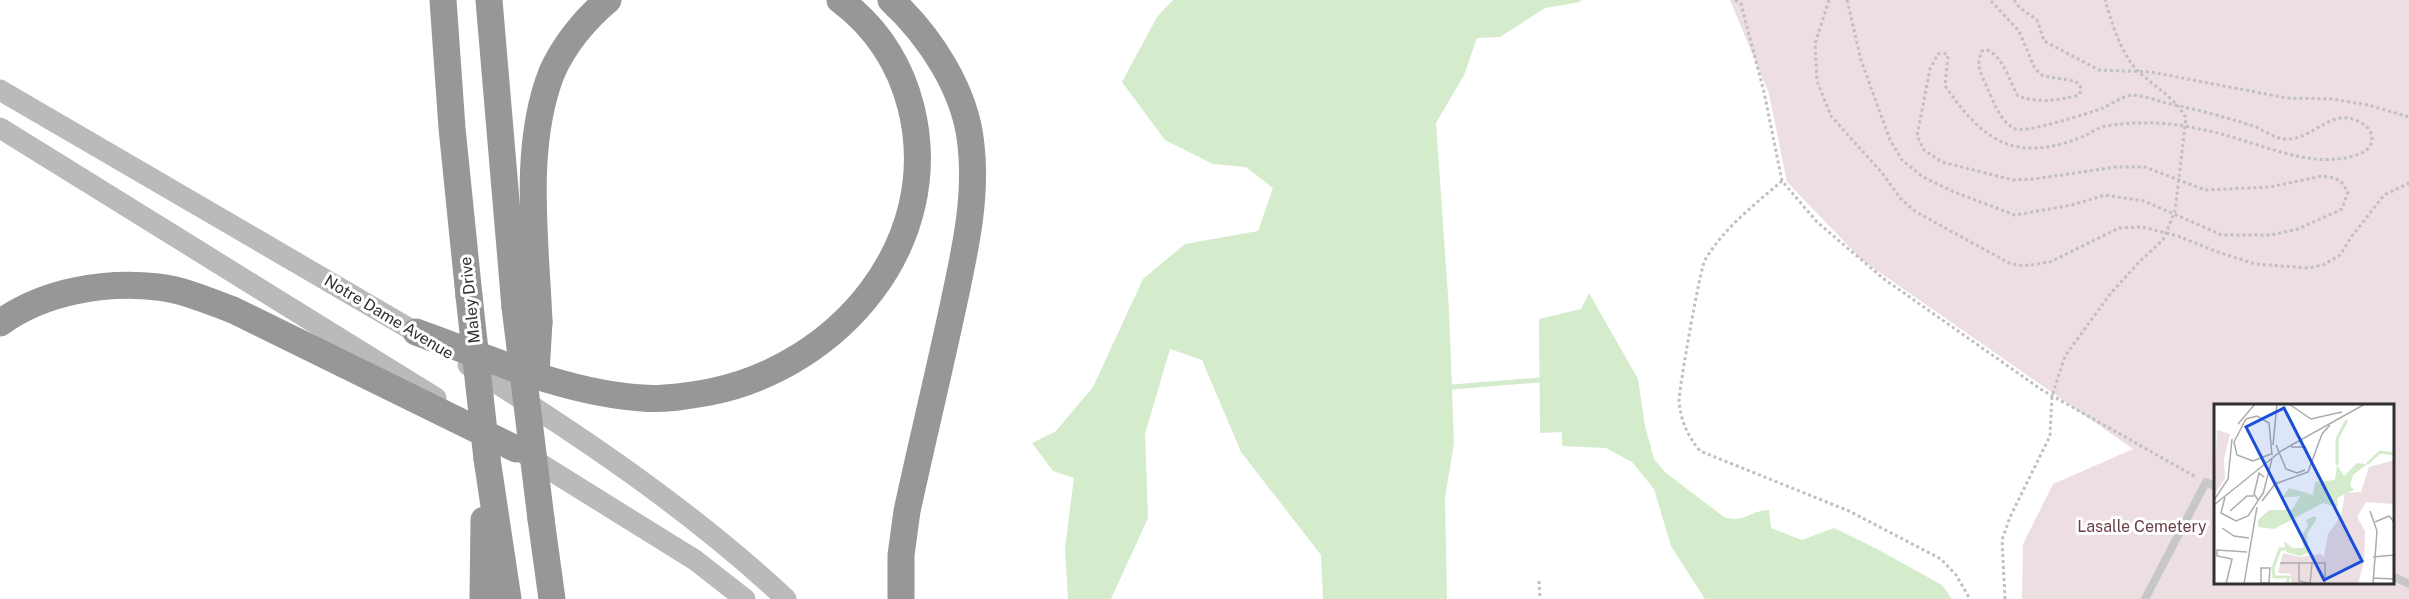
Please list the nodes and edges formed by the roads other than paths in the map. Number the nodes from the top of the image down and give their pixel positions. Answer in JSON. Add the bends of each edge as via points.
{"nodes":[{"id":1,"x":443,"y":0,"type":"edge"},
{"id":2,"x":489,"y":0,"type":"edge"},
{"id":3,"x":608,"y":0,"type":"edge"},
{"id":4,"x":840,"y":0,"type":"edge"},
{"id":5,"x":901,"y":6,"type":"edge"},
{"id":6,"x":0,"y":90,"type":"edge"},
{"id":7,"x":0,"y":128,"type":"edge"},
{"id":8,"x":0,"y":323,"type":"edge"},
{"id":9,"x":416,"y":332,"type":"junction"},
{"id":10,"x":524,"y":443,"type":"junction"},
{"id":11,"x":488,"y":459,"type":"junction"},
{"id":12,"x":2214,"y":486,"type":"edge"},
{"id":13,"x":2394,"y":577,"type":"edge"},
{"id":14,"x":2409,"y":584,"type":"edge"},
{"id":15,"x":483,"y":599,"type":"edge"},
{"id":16,"x":508,"y":599,"type":"edge"},
{"id":17,"x":552,"y":599,"type":"edge"},
{"id":18,"x":745,"y":599,"type":"edge"},
{"id":19,"x":786,"y":599,"type":"edge"},
{"id":20,"x":901,"y":599,"type":"edge"},
{"id":21,"x":2145,"y":599,"type":"edge"}],
"edges":[{"from":1,"to":11,"type":"highway","name":"Maley Drive","bridge":true,"via":[[452,128]]},
{"from":2,"to":10,"type":"highway","bridge":true},
{"from":3,"to":10,"type":"highway","bridge":true,"via":[[568,44],[542,103],[534,171],[539,322]]},
{"from":4,"to":9,"type":"highway","via":[[877,35],[902,76],[918,141],[915,191],[894,256],[874,288],[856,310],[804,355],[744,383],[709,392],[644,399],[570,385]]},
{"from":5,"to":20,"type":"highway","via":[[943,66],[962,106],[971,143],[973,181],[962,262],[907,511]]},
{"from":6,"to":9,"type":"main road","name":"Notre Dame Avenue"},
{"from":7,"to":10,"type":"main road"},
{"from":8,"to":10,"type":"highway","via":[[44,300],[85,289],[160,287],[233,310]]},
{"from":9,"to":19,"type":"main road","name":"Notre Dame Avenue","via":[[656,492]]},
{"from":10,"to":17,"type":"highway","bridge":true,"via":[[541,519]]},
{"from":10,"to":18,"type":"main road","via":[[695,560]]},
{"from":11,"to":15,"type":"highway"},
{"from":11,"to":16,"type":"highway","name":"Maley Drive"},
{"from":12,"to":21,"type":"lane","via":[[2206,482]]},
{"from":13,"to":14,"type":"lane"}]}
